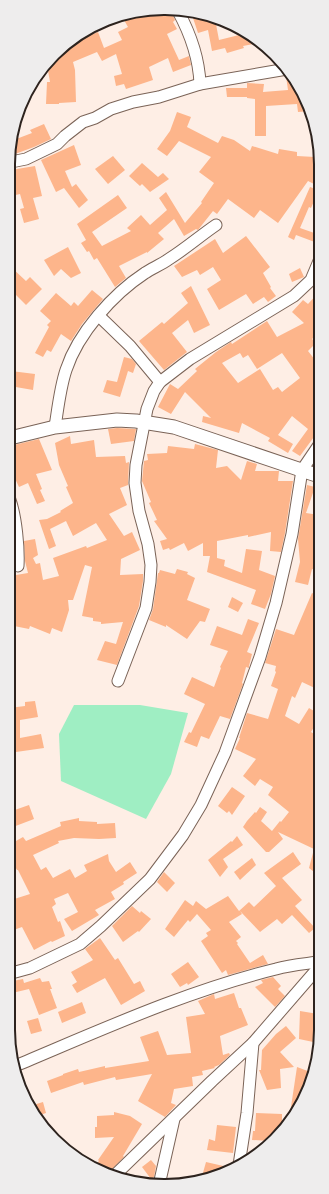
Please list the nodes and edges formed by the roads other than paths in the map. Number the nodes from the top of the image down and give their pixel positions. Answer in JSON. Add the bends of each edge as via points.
{"nodes":[{"id":1,"x":180,"y":16,"type":"edge"},
{"id":2,"x":281,"y":70,"type":"edge"},
{"id":3,"x":200,"y":84,"type":"junction"},
{"id":4,"x":15,"y":161,"type":"edge"},
{"id":5,"x":216,"y":225,"type":"dead end"},
{"id":6,"x":314,"y":283,"type":"edge"},
{"id":7,"x":99,"y":316,"type":"junction"},
{"id":8,"x":160,"y":382,"type":"junction"},
{"id":9,"x":145,"y":423,"type":"junction"},
{"id":10,"x":55,"y":427,"type":"junction"},
{"id":11,"x":15,"y":437,"type":"edge"},
{"id":12,"x":314,"y":452,"type":"edge"},
{"id":13,"x":302,"y":470,"type":"junction"},
{"id":14,"x":314,"y":474,"type":"edge"},
{"id":15,"x":15,"y":526,"type":"edge"},
{"id":16,"x":18,"y":566,"type":"dead end"},
{"id":17,"x":118,"y":682,"type":"dead end"},
{"id":18,"x":314,"y":963,"type":"edge"},
{"id":19,"x":15,"y":972,"type":"edge"},
{"id":20,"x":314,"y":973,"type":"edge"},
{"id":21,"x":253,"y":1044,"type":"junction"},
{"id":22,"x":19,"y":1064,"type":"edge"},
{"id":23,"x":174,"y":1119,"type":"junction"},
{"id":24,"x":240,"y":1158,"type":"edge"},
{"id":25,"x":119,"y":1172,"type":"edge"},
{"id":26,"x":160,"y":1179,"type":"edge"}],
"edges":[{"from":1,"to":3,"type":"street","via":[[196,55]]},
{"from":2,"to":3,"type":"street"},
{"from":3,"to":4,"type":"street","via":[[111,109],[83,122],[57,144],[26,159]]},
{"from":5,"to":7,"type":"street","via":[[145,273],[116,296]]},
{"from":6,"to":8,"type":"street","via":[[190,359]]},
{"from":7,"to":8,"type":"street","via":[[130,346]]},
{"from":7,"to":10,"type":"street","via":[[74,352],[66,369]]},
{"from":8,"to":9,"type":"street","via":[[147,409]]},
{"from":9,"to":10,"type":"street","via":[[117,420]]},
{"from":9,"to":13,"type":"street","via":[[174,427]]},
{"from":9,"to":17,"type":"street","via":[[135,483],[148,544],[150,582],[146,608]]},
{"from":10,"to":11,"type":"street"},
{"from":12,"to":13,"type":"street"},
{"from":13,"to":14,"type":"street"},
{"from":13,"to":19,"type":"street","via":[[292,534],[278,596],[260,657],[225,753],[201,805],[183,835],[150,879],[101,926],[80,944],[30,968]]},
{"from":15,"to":16,"type":"street","via":[[19,552]]},
{"from":18,"to":22,"type":"street","via":[[277,968],[208,989],[156,1007]]},
{"from":20,"to":21,"type":"street"},
{"from":21,"to":23,"type":"street"},
{"from":21,"to":24,"type":"street"},
{"from":23,"to":25,"type":"street"},
{"from":23,"to":26,"type":"street"}]}
